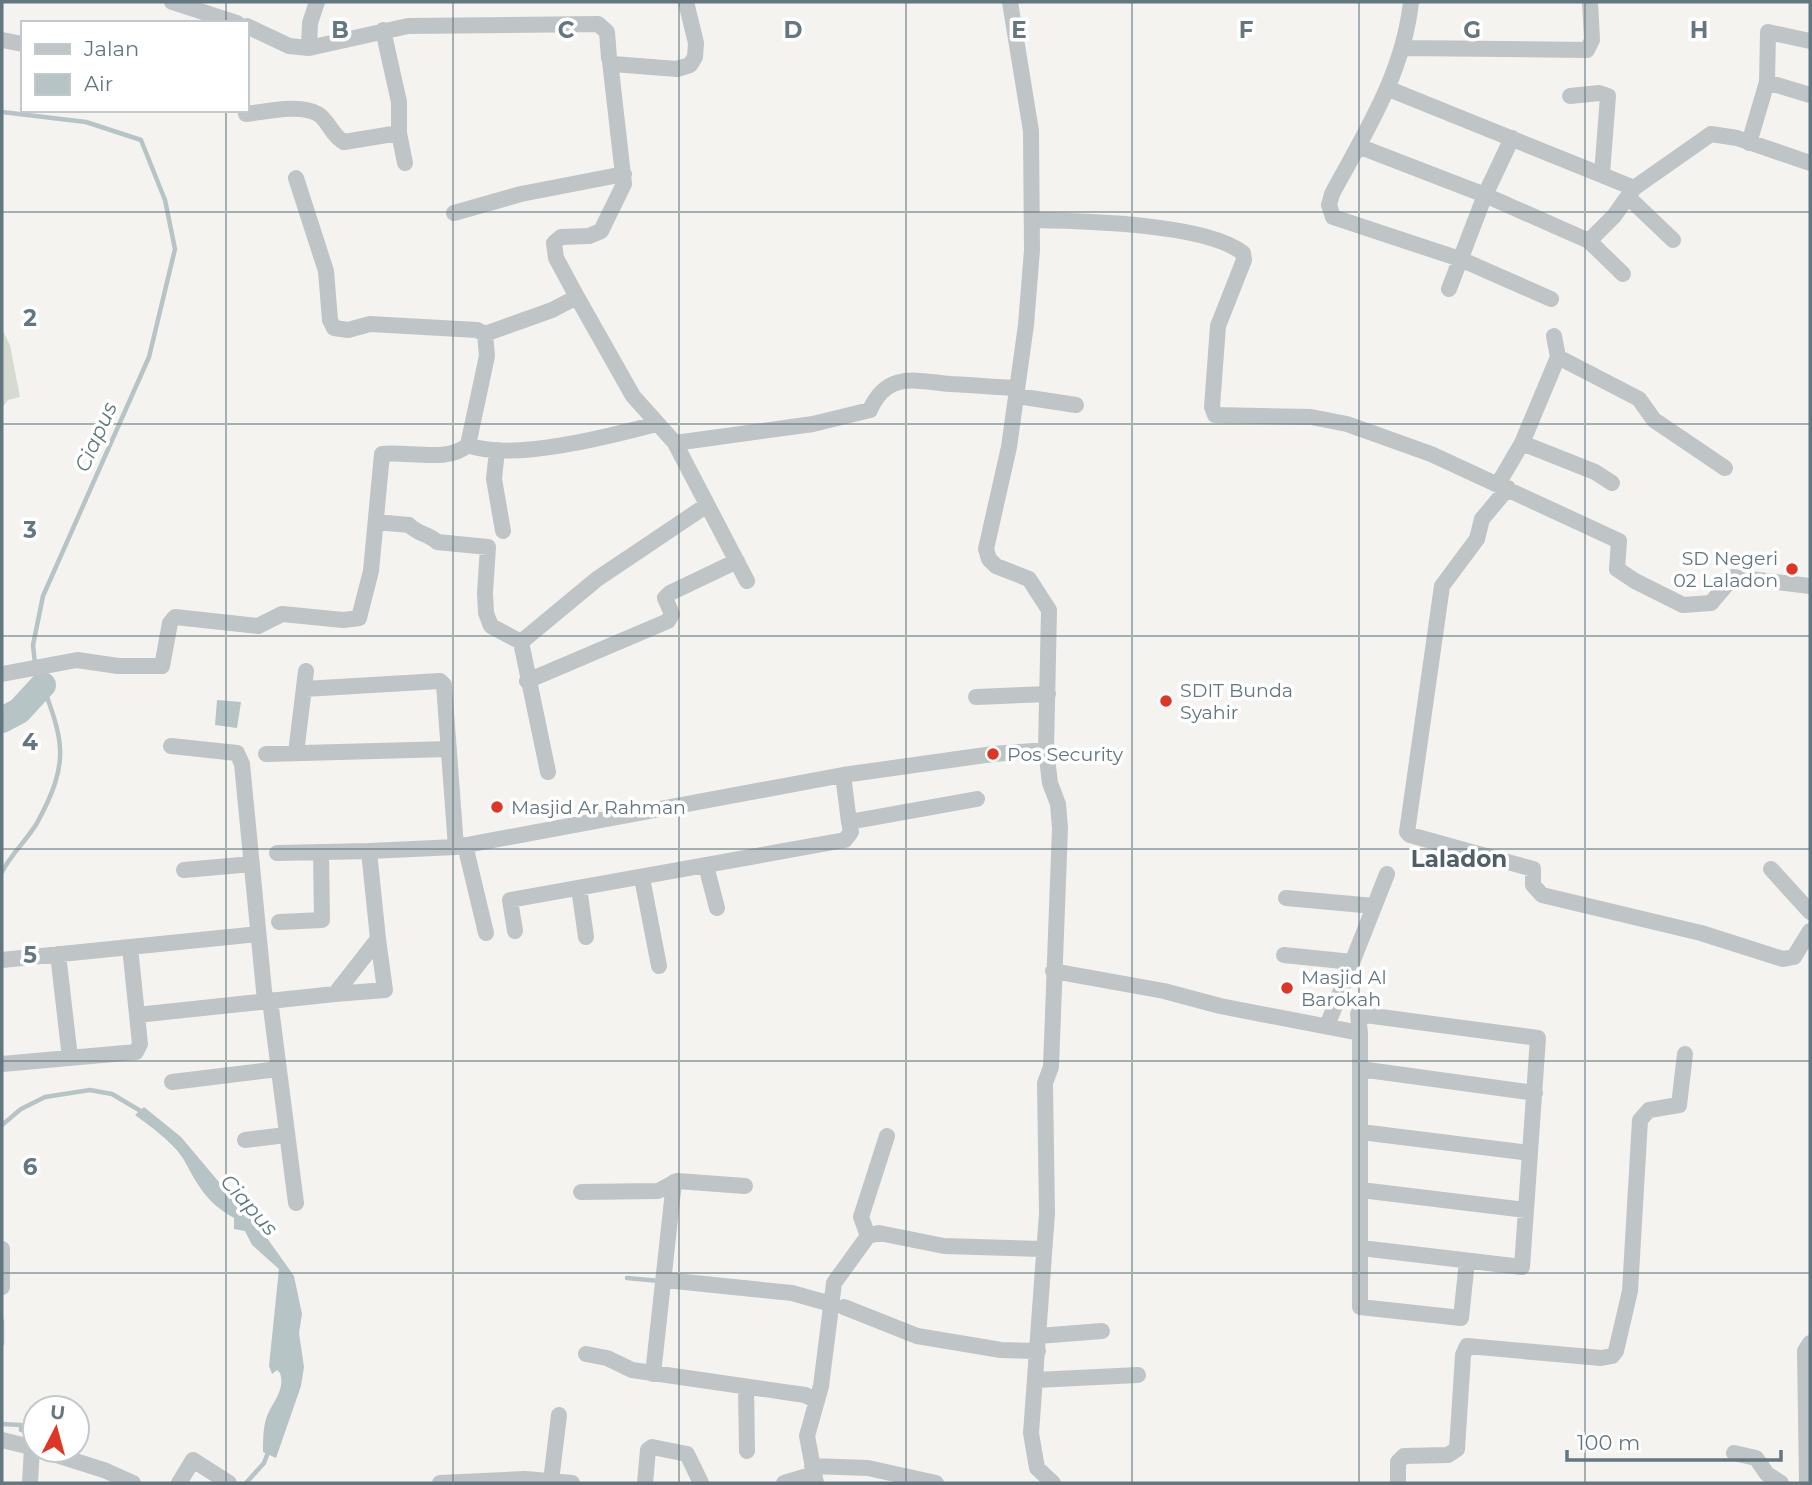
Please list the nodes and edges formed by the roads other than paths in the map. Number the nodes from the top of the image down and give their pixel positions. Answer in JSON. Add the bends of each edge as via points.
{"nodes":[{"id":1,"x":172,"y":2,"type":"edge"},
{"id":2,"x":317,"y":2,"type":"edge"},
{"id":3,"x":686,"y":2,"type":"edge"},
{"id":4,"x":1010,"y":2,"type":"edge"},
{"id":5,"x":1411,"y":2,"type":"edge"},
{"id":6,"x":1590,"y":2,"type":"edge"},
{"id":7,"x":231,"y":21,"type":"edge"},
{"id":8,"x":248,"y":26,"type":"edge"},
{"id":9,"x":383,"y":30,"type":"junction"},
{"id":10,"x":2,"y":40,"type":"edge"},
{"id":11,"x":1810,"y":41,"type":"edge"},
{"id":12,"x":21,"y":44,"type":"edge"},
{"id":13,"x":309,"y":48,"type":"junction"},
{"id":14,"x":1404,"y":48,"type":"junction"},
{"id":15,"x":610,"y":61,"type":"junction"},
{"id":16,"x":1767,"y":82,"type":"junction"},
{"id":17,"x":1389,"y":89,"type":"junction"},
{"id":18,"x":1810,"y":95,"type":"edge"},
{"id":19,"x":1570,"y":96,"type":"dead end"},
{"id":20,"x":246,"y":114,"type":"dead end"},
{"id":21,"x":399,"y":133,"type":"junction"},
{"id":22,"x":1512,"y":138,"type":"junction"},
{"id":23,"x":1749,"y":143,"type":"junction"},
{"id":24,"x":1358,"y":146,"type":"junction"},
{"id":25,"x":405,"y":163,"type":"dead end"},
{"id":26,"x":1810,"y":163,"type":"edge"},
{"id":27,"x":624,"y":174,"type":"junction"},
{"id":28,"x":1602,"y":174,"type":"junction"},
{"id":29,"x":296,"y":178,"type":"dead end"},
{"id":30,"x":1631,"y":193,"type":"junction"},
{"id":31,"x":1485,"y":195,"type":"junction"},
{"id":32,"x":454,"y":213,"type":"dead end"},
{"id":33,"x":1032,"y":220,"type":"junction"},
{"id":34,"x":1673,"y":240,"type":"dead end"},
{"id":35,"x":1589,"y":241,"type":"junction"},
{"id":36,"x":1460,"y":258,"type":"junction"},
{"id":37,"x":1623,"y":275,"type":"dead end"},
{"id":38,"x":1449,"y":289,"type":"dead end"},
{"id":39,"x":577,"y":298,"type":"junction"},
{"id":40,"x":1551,"y":299,"type":"dead end"},
{"id":41,"x":485,"y":334,"type":"junction"},
{"id":42,"x":1554,"y":336,"type":"dead end"},
{"id":43,"x":1558,"y":357,"type":"junction"},
{"id":44,"x":1016,"y":392,"type":"junction"},
{"id":45,"x":1076,"y":405,"type":"dead end"},
{"id":46,"x":656,"y":424,"type":"junction"},
{"id":47,"x":675,"y":443,"type":"junction"},
{"id":48,"x":1522,"y":443,"type":"junction"},
{"id":49,"x":468,"y":445,"type":"junction"},
{"id":50,"x":497,"y":450,"type":"junction"},
{"id":51,"x":1725,"y":468,"type":"dead end"},
{"id":52,"x":1612,"y":484,"type":"dead end"},
{"id":53,"x":1502,"y":486,"type":"junction"},
{"id":54,"x":707,"y":505,"type":"junction"},
{"id":55,"x":376,"y":523,"type":"junction"},
{"id":56,"x":503,"y":531,"type":"dead end"},
{"id":57,"x":737,"y":561,"type":"junction"},
{"id":58,"x":747,"y":581,"type":"dead end"},
{"id":59,"x":1810,"y":586,"type":"edge"},
{"id":60,"x":521,"y":642,"type":"junction"},
{"id":61,"x":306,"y":671,"type":"dead end"},
{"id":62,"x":2,"y":674,"type":"edge"},
{"id":63,"x":527,"y":681,"type":"junction"},
{"id":64,"x":304,"y":690,"type":"junction"},
{"id":65,"x":1048,"y":694,"type":"junction"},
{"id":66,"x":976,"y":697,"type":"dead end"},
{"id":67,"x":171,"y":746,"type":"dead end"},
{"id":68,"x":449,"y":750,"type":"junction"},
{"id":69,"x":1046,"y":750,"type":"junction"},
{"id":70,"x":296,"y":753,"type":"junction"},
{"id":71,"x":266,"y":754,"type":"dead end"},
{"id":72,"x":548,"y":772,"type":"dead end"},
{"id":73,"x":843,"y":775,"type":"junction"},
{"id":74,"x":977,"y":799,"type":"dead end"},
{"id":75,"x":849,"y":822,"type":"junction"},
{"id":76,"x":461,"y":846,"type":"junction"},
{"id":77,"x":369,"y":851,"type":"junction"},
{"id":78,"x":321,"y":852,"type":"junction"},
{"id":79,"x":276,"y":853,"type":"dead end"},
{"id":80,"x":252,"y":864,"type":"junction"},
{"id":81,"x":706,"y":866,"type":"junction"},
{"id":82,"x":1771,"y":869,"type":"dead end"},
{"id":83,"x":184,"y":870,"type":"dead end"},
{"id":84,"x":1387,"y":874,"type":"dead end"},
{"id":85,"x":642,"y":877,"type":"junction"},
{"id":86,"x":579,"y":888,"type":"junction"},
{"id":87,"x":1286,"y":898,"type":"dead end"},
{"id":88,"x":1374,"y":906,"type":"junction"},
{"id":89,"x":717,"y":908,"type":"dead end"},
{"id":90,"x":1810,"y":912,"type":"edge"},
{"id":91,"x":279,"y":922,"type":"dead end"},
{"id":92,"x":515,"y":930,"type":"dead end"},
{"id":93,"x":1810,"y":931,"type":"edge"},
{"id":94,"x":486,"y":933,"type":"dead end"},
{"id":95,"x":258,"y":934,"type":"junction"},
{"id":96,"x":586,"y":937,"type":"dead end"},
{"id":97,"x":378,"y":939,"type":"junction"},
{"id":98,"x":130,"y":947,"type":"junction"},
{"id":99,"x":58,"y":954,"type":"junction"},
{"id":100,"x":1284,"y":955,"type":"dead end"},
{"id":101,"x":2,"y":960,"type":"edge"},
{"id":102,"x":1352,"y":962,"type":"junction"},
{"id":103,"x":659,"y":966,"type":"dead end"},
{"id":104,"x":1052,"y":971,"type":"junction"},
{"id":105,"x":335,"y":994,"type":"junction"},
{"id":106,"x":268,"y":1001,"type":"junction"},
{"id":107,"x":1334,"y":1009,"type":"junction"},
{"id":108,"x":1358,"y":1014,"type":"junction"},
{"id":109,"x":137,"y":1015,"type":"junction"},
{"id":110,"x":1327,"y":1026,"type":"junction"},
{"id":111,"x":1360,"y":1033,"type":"junction"},
{"id":112,"x":1685,"y":1054,"type":"dead end"},
{"id":113,"x":70,"y":1058,"type":"junction"},
{"id":114,"x":2,"y":1064,"type":"edge"},
{"id":115,"x":278,"y":1069,"type":"junction"},
{"id":116,"x":1360,"y":1069,"type":"junction"},
{"id":117,"x":172,"y":1082,"type":"dead end"},
{"id":118,"x":1535,"y":1093,"type":"junction"},
{"id":119,"x":1361,"y":1132,"type":"junction"},
{"id":120,"x":286,"y":1135,"type":"junction"},
{"id":121,"x":887,"y":1136,"type":"dead end"},
{"id":122,"x":245,"y":1140,"type":"dead end"},
{"id":123,"x":1530,"y":1153,"type":"junction"},
{"id":124,"x":674,"y":1182,"type":"junction"},
{"id":125,"x":745,"y":1186,"type":"dead end"},
{"id":126,"x":1361,"y":1190,"type":"junction"},
{"id":127,"x":580,"y":1192,"type":"dead end"},
{"id":128,"x":296,"y":1203,"type":"dead end"},
{"id":129,"x":1526,"y":1210,"type":"junction"},
{"id":130,"x":868,"y":1236,"type":"junction"},
{"id":131,"x":1361,"y":1248,"type":"junction"},
{"id":132,"x":2,"y":1249,"type":"edge"},
{"id":133,"x":1043,"y":1249,"type":"junction"},
{"id":134,"x":1466,"y":1261,"type":"junction"},
{"id":135,"x":665,"y":1280,"type":"junction"},
{"id":136,"x":2,"y":1287,"type":"edge"},
{"id":137,"x":838,"y":1306,"type":"junction"},
{"id":138,"x":1102,"y":1331,"type":"dead end"},
{"id":139,"x":1038,"y":1343,"type":"junction"},
{"id":140,"x":1810,"y":1343,"type":"edge"},
{"id":141,"x":586,"y":1354,"type":"dead end"},
{"id":142,"x":653,"y":1374,"type":"junction"},
{"id":143,"x":1138,"y":1375,"type":"dead end"},
{"id":144,"x":1037,"y":1380,"type":"junction"},
{"id":145,"x":746,"y":1388,"type":"junction"},
{"id":146,"x":817,"y":1401,"type":"junction"},
{"id":147,"x":559,"y":1415,"type":"dead end"},
{"id":148,"x":2,"y":1440,"type":"edge"},
{"id":149,"x":21,"y":1445,"type":"edge"},
{"id":150,"x":747,"y":1451,"type":"dead end"},
{"id":151,"x":1734,"y":1453,"type":"dead end"},
{"id":152,"x":33,"y":1464,"type":"edge"},
{"id":153,"x":85,"y":1464,"type":"edge"},
{"id":154,"x":814,"y":1475,"type":"edge"},
{"id":155,"x":551,"y":1480,"type":"junction"},
{"id":156,"x":30,"y":1483,"type":"edge"},
{"id":157,"x":134,"y":1483,"type":"edge"},
{"id":158,"x":179,"y":1483,"type":"edge"},
{"id":159,"x":228,"y":1483,"type":"edge"},
{"id":160,"x":449,"y":1483,"type":"edge"},
{"id":161,"x":572,"y":1483,"type":"edge"},
{"id":162,"x":645,"y":1483,"type":"edge"},
{"id":163,"x":701,"y":1483,"type":"edge"},
{"id":164,"x":784,"y":1483,"type":"edge"},
{"id":165,"x":936,"y":1483,"type":"edge"},
{"id":166,"x":1053,"y":1483,"type":"edge"},
{"id":167,"x":1398,"y":1483,"type":"edge"},
{"id":168,"x":1781,"y":1483,"type":"edge"},
{"id":169,"x":1807,"y":1483,"type":"edge"}],
"edges":[{"from":1,"to":7,"type":"street"},
{"from":2,"to":13,"type":"street"},
{"from":3,"to":15,"type":"street","via":[[696,43],[690,65],[677,69],[622,67]]},
{"from":4,"to":33,"type":"street","via":[[1031,131]]},
{"from":5,"to":14,"type":"street"},
{"from":6,"to":14,"type":"street","via":[[1592,40],[1587,50]]},
{"from":8,"to":13,"type":"street","via":[[289,46]]},
{"from":9,"to":13,"type":"street"},
{"from":9,"to":15,"type":"street","via":[[454,23],[597,24],[607,32]]},
{"from":9,"to":21,"type":"street","via":[[399,102]]},
{"from":10,"to":12,"type":"street"},
{"from":11,"to":16,"type":"street","via":[[1768,32]]},
{"from":14,"to":17,"type":"street"},
{"from":15,"to":27,"type":"street"},
{"from":16,"to":18,"type":"street"},
{"from":16,"to":23,"type":"street"},
{"from":17,"to":22,"type":"street"},
{"from":17,"to":24,"type":"street"},
{"from":19,"to":28,"type":"street","via":[[1608,96]]},
{"from":20,"to":21,"type":"street","via":[[309,111],[319,115],[344,142]]},
{"from":21,"to":25,"type":"street"},
{"from":22,"to":28,"type":"street"},
{"from":22,"to":31,"type":"street"},
{"from":23,"to":26,"type":"street"},
{"from":23,"to":30,"type":"street","via":[[1711,134]]},
{"from":24,"to":31,"type":"street"},
{"from":24,"to":36,"type":"street","via":[[1332,194],[1333,217]]},
{"from":27,"to":32,"type":"street"},
{"from":27,"to":39,"type":"street","via":[[604,228],[589,236],[561,237],[554,243],[556,258]]},
{"from":28,"to":30,"type":"street"},
{"from":29,"to":41,"type":"street","via":[[326,271],[334,327],[348,330],[370,324]]},
{"from":30,"to":34,"type":"street"},
{"from":30,"to":35,"type":"street"},
{"from":31,"to":35,"type":"street"},
{"from":31,"to":36,"type":"street"},
{"from":33,"to":44,"type":"street","via":[[1026,325]]},
{"from":33,"to":53,"type":"street","via":[[1152,227],[1214,240],[1243,253],[1217,326],[1215,415],[1311,416],[1347,424]]},
{"from":35,"to":37,"type":"street"},
{"from":36,"to":38,"type":"street"},
{"from":36,"to":40,"type":"street"},
{"from":39,"to":41,"type":"street"},
{"from":39,"to":46,"type":"street","via":[[633,396]]},
{"from":41,"to":49,"type":"street","via":[[487,356]]},
{"from":42,"to":43,"type":"street"},
{"from":43,"to":48,"type":"street"},
{"from":43,"to":51,"type":"street","via":[[1639,399],[1654,420]]},
{"from":44,"to":45,"type":"street"},
{"from":44,"to":47,"type":"street","via":[[913,379],[892,384],[870,410],[813,424]]},
{"from":44,"to":65,"type":"street","via":[[1006,466],[986,549],[996,566],[1029,579],[1049,610]]},
{"from":46,"to":47,"type":"street"},
{"from":46,"to":50,"type":"street","via":[[561,446]]},
{"from":47,"to":54,"type":"street"},
{"from":48,"to":52,"type":"street","via":[[1595,472]]},
{"from":48,"to":53,"type":"street"},
{"from":49,"to":50,"type":"street"},
{"from":49,"to":55,"type":"street","via":[[446,454],[382,454]]},
{"from":50,"to":56,"type":"street","via":[[494,479]]},
{"from":53,"to":59,"type":"street","via":[[1619,541],[1617,569],[1683,605],[1711,603],[1733,577]]},
{"from":53,"to":93,"type":"street","via":[[1476,538],[1441,586],[1407,832],[1532,869],[1534,885],[1542,895],[1688,929],[1783,958],[1794,957]]},
{"from":54,"to":57,"type":"street"},
{"from":54,"to":60,"type":"street","via":[[597,579]]},
{"from":55,"to":60,"type":"street","via":[[409,525],[417,534],[437,542],[488,547],[486,613],[491,626]]},
{"from":55,"to":62,"type":"street","via":[[359,618],[282,614],[258,626],[175,617],[170,622],[162,666],[77,660]]},
{"from":57,"to":58,"type":"street"},
{"from":57,"to":63,"type":"street","via":[[665,598],[673,614],[668,621]]},
{"from":60,"to":63,"type":"street"},
{"from":61,"to":64,"type":"street"},
{"from":63,"to":72,"type":"street"},
{"from":64,"to":68,"type":"street","via":[[440,681]]},
{"from":64,"to":70,"type":"street"},
{"from":65,"to":66,"type":"street"},
{"from":65,"to":69,"type":"street"},
{"from":67,"to":80,"type":"street","via":[[237,753]]},
{"from":68,"to":70,"type":"street"},
{"from":68,"to":76,"type":"street"},
{"from":69,"to":73,"type":"street"},
{"from":69,"to":104,"type":"street","via":[[1060,814]]},
{"from":70,"to":71,"type":"street"},
{"from":73,"to":75,"type":"street"},
{"from":73,"to":76,"type":"street"},
{"from":74,"to":75,"type":"street"},
{"from":75,"to":81,"type":"street","via":[[851,831],[845,840]]},
{"from":76,"to":77,"type":"street"},
{"from":76,"to":94,"type":"street"},
{"from":77,"to":78,"type":"street"},
{"from":77,"to":97,"type":"street"},
{"from":78,"to":79,"type":"street"},
{"from":78,"to":91,"type":"street","via":[[322,920]]},
{"from":80,"to":83,"type":"street"},
{"from":80,"to":95,"type":"street"},
{"from":81,"to":85,"type":"street"},
{"from":81,"to":89,"type":"street"},
{"from":82,"to":90,"type":"street"},
{"from":84,"to":88,"type":"street"},
{"from":85,"to":86,"type":"street"},
{"from":85,"to":103,"type":"street"},
{"from":86,"to":92,"type":"street","via":[[510,900]]},
{"from":86,"to":96,"type":"street"},
{"from":87,"to":88,"type":"street"},
{"from":88,"to":102,"type":"street"},
{"from":95,"to":98,"type":"street"},
{"from":95,"to":106,"type":"street"},
{"from":97,"to":105,"type":"street"},
{"from":97,"to":105,"type":"street","via":[[384,990]]},
{"from":98,"to":99,"type":"street"},
{"from":98,"to":109,"type":"street"},
{"from":99,"to":101,"type":"street"},
{"from":99,"to":113,"type":"street"},
{"from":100,"to":102,"type":"street"},
{"from":102,"to":107,"type":"street"},
{"from":104,"to":110,"type":"street"},
{"from":104,"to":133,"type":"street"},
{"from":105,"to":106,"type":"street"},
{"from":106,"to":109,"type":"street"},
{"from":106,"to":115,"type":"street"},
{"from":107,"to":108,"type":"street"},
{"from":107,"to":110,"type":"street"},
{"from":108,"to":111,"type":"street"},
{"from":108,"to":118,"type":"street","via":[[1538,1038]]},
{"from":109,"to":113,"type":"street","via":[[140,1044],[136,1052]]},
{"from":110,"to":111,"type":"street"},
{"from":111,"to":116,"type":"street"},
{"from":112,"to":167,"type":"street","via":[[1679,1105],[1648,1110],[1640,1120],[1630,1291],[1612,1356],[1467,1346],[1457,1449],[1448,1455],[1404,1456],[1398,1462]]},
{"from":113,"to":114,"type":"street"},
{"from":115,"to":117,"type":"street"},
{"from":115,"to":120,"type":"street"},
{"from":116,"to":118,"type":"street"},
{"from":116,"to":119,"type":"street"},
{"from":118,"to":123,"type":"street"},
{"from":119,"to":123,"type":"street"},
{"from":119,"to":126,"type":"street"},
{"from":120,"to":122,"type":"street"},
{"from":120,"to":128,"type":"street"},
{"from":121,"to":130,"type":"street","via":[[861,1217]]},
{"from":123,"to":129,"type":"street"},
{"from":124,"to":125,"type":"street"},
{"from":124,"to":127,"type":"street","via":[[658,1191]]},
{"from":124,"to":135,"type":"street","via":[[662,1269]]},
{"from":126,"to":129,"type":"street"},
{"from":126,"to":131,"type":"street"},
{"from":129,"to":134,"type":"street","via":[[1522,1267]]},
{"from":130,"to":133,"type":"street","via":[[879,1233],[944,1246]]},
{"from":130,"to":137,"type":"street","via":[[836,1278]]},
{"from":131,"to":134,"type":"street"},
{"from":131,"to":134,"type":"street","via":[[1360,1307],[1461,1318]]},
{"from":132,"to":136,"type":"street"},
{"from":133,"to":139,"type":"street"},
{"from":135,"to":137,"type":"street","via":[[792,1293]]},
{"from":135,"to":142,"type":"street"},
{"from":137,"to":139,"type":"street","via":[[917,1336],[1001,1350]]},
{"from":137,"to":146,"type":"street"},
{"from":138,"to":139,"type":"street"},
{"from":139,"to":144,"type":"street"},
{"from":140,"to":169,"type":"street","via":[[1805,1351]]},
{"from":141,"to":142,"type":"street"},
{"from":142,"to":145,"type":"street"},
{"from":143,"to":144,"type":"street"},
{"from":144,"to":166,"type":"street","via":[[1032,1453],[1037,1468]]},
{"from":145,"to":146,"type":"street","via":[[805,1395]]},
{"from":145,"to":150,"type":"street"},
{"from":146,"to":154,"type":"street","via":[[807,1436]]},
{"from":147,"to":155,"type":"street"},
{"from":148,"to":149,"type":"street"},
{"from":151,"to":168,"type":"street","via":[[1756,1458],[1767,1474]]},
{"from":152,"to":156,"type":"street"},
{"from":153,"to":157,"type":"street"},
{"from":154,"to":164,"type":"street"},
{"from":154,"to":165,"type":"street","via":[[868,1468]]},
{"from":155,"to":160,"type":"street"},
{"from":155,"to":161,"type":"street"},
{"from":158,"to":159,"type":"street","via":[[193,1460]]},
{"from":162,"to":163,"type":"street","via":[[652,1447],[686,1453]]}]}
